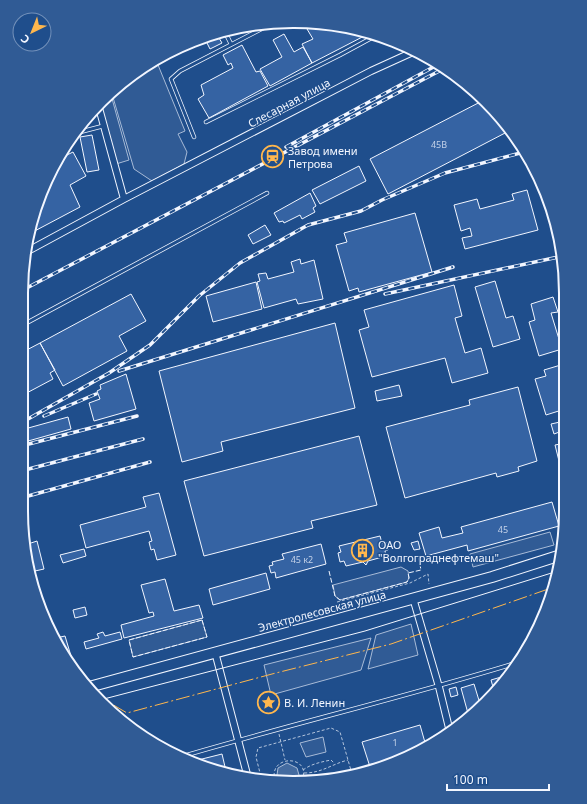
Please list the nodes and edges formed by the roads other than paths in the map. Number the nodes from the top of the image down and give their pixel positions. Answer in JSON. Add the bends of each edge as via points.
{"nodes":[{"id":1,"x":259,"y":30,"type":"edge"},
{"id":2,"x":227,"y":36,"type":"edge"},
{"id":3,"x":368,"y":39,"type":"edge"},
{"id":4,"x":231,"y":44,"type":"junction"},
{"id":5,"x":409,"y":54,"type":"edge"},
{"id":6,"x":100,"y":112,"type":"edge"},
{"id":7,"x":206,"y":122,"type":"dead end"},
{"id":8,"x":104,"y":126,"type":"junction"},
{"id":9,"x":84,"y":130,"type":"edge"},
{"id":10,"x":194,"y":137,"type":"dead end"},
{"id":11,"x":266,"y":193,"type":"dead end"},
{"id":12,"x":124,"y":198,"type":"junction"},
{"id":13,"x":32,"y":249,"type":"edge"},
{"id":14,"x":28,"y":322,"type":"edge"},
{"id":15,"x":555,"y":557,"type":"edge"},
{"id":16,"x":413,"y":598,"type":"junction"},
{"id":17,"x":215,"y":652,"type":"junction"},
{"id":18,"x":508,"y":666,"type":"edge"},
{"id":19,"x":94,"y":686,"type":"edge"},
{"id":20,"x":439,"y":687,"type":"junction"},
{"id":21,"x":448,"y":726,"type":"edge"},
{"id":22,"x":238,"y":740,"type":"junction"},
{"id":23,"x":189,"y":754,"type":"edge"},
{"id":24,"x":246,"y":772,"type":"edge"}],
"edges":[{"from":1,"to":4,"type":"lane"},
{"from":2,"to":4,"type":"lane"},
{"from":3,"to":7,"type":"lane"},
{"from":4,"to":10,"type":"lane","via":[[180,71],[171,79]]},
{"from":5,"to":12,"type":"street","name":"Слесарная улица"},
{"from":6,"to":8,"type":"street"},
{"from":8,"to":9,"type":"lane"},
{"from":8,"to":12,"type":"street"},
{"from":11,"to":14,"type":"lane"},
{"from":12,"to":13,"type":"street","name":"Слесарная улица"},
{"from":15,"to":16,"type":"main road","name":"Электролесовская улица"},
{"from":16,"to":17,"type":"main road","name":"Электролесовская улица"},
{"from":16,"to":20,"type":"street"},
{"from":17,"to":19,"type":"main road","name":"Электролесовская улица"},
{"from":17,"to":22,"type":"street"},
{"from":18,"to":20,"type":"lane"},
{"from":20,"to":21,"type":"street"},
{"from":20,"to":22,"type":"lane"},
{"from":22,"to":23,"type":"lane"},
{"from":22,"to":24,"type":"street"}]}
